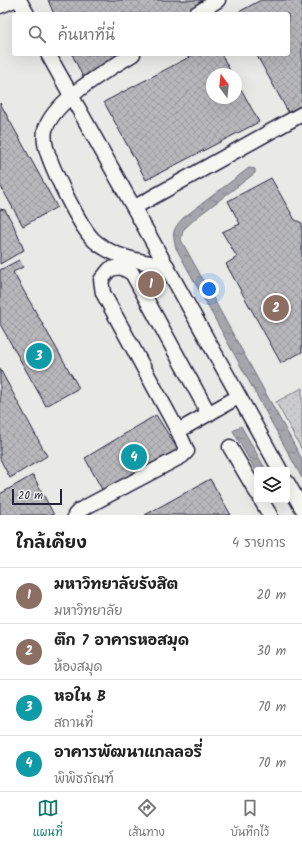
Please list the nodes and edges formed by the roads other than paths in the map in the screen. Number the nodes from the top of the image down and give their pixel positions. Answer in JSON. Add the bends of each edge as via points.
{"nodes":[{"id":1,"x":14,"y":0,"type":"edge"},
{"id":2,"x":19,"y":0,"type":"edge"},
{"id":3,"x":218,"y":0,"type":"edge"},
{"id":4,"x":0,"y":6,"type":"edge"},
{"id":5,"x":26,"y":12,"type":"edge"},
{"id":6,"x":199,"y":12,"type":"edge"},
{"id":7,"x":49,"y":56,"type":"edge"},
{"id":8,"x":130,"y":56,"type":"edge"},
{"id":9,"x":71,"y":96,"type":"junction"},
{"id":10,"x":302,"y":114,"type":"edge"},
{"id":11,"x":135,"y":207,"type":"junction"},
{"id":12,"x":167,"y":266,"type":"junction"},
{"id":13,"x":238,"y":397,"type":"junction"},
{"id":14,"x":209,"y":414,"type":"junction"},
{"id":15,"x":178,"y":431,"type":"junction"},
{"id":16,"x":230,"y":447,"type":"dead end"},
{"id":17,"x":278,"y":467,"type":"edge"},
{"id":18,"x":290,"y":487,"type":"edge"},
{"id":19,"x":254,"y":488,"type":"edge"},
{"id":20,"x":263,"y":503,"type":"edge"},
{"id":21,"x":302,"y":508,"type":"edge"},
{"id":22,"x":75,"y":515,"type":"edge"},
{"id":23,"x":270,"y":515,"type":"edge"}],
"edges":[{"from":1,"to":4,"type":"street"},
{"from":2,"to":5,"type":"street"},
{"from":3,"to":6,"type":"street"},
{"from":7,"to":9,"type":"street"},
{"from":8,"to":9,"type":"street"},
{"from":9,"to":11,"type":"street"},
{"from":9,"to":12,"type":"street","via":[[54,112],[44,132],[53,168],[70,202],[94,241],[103,248],[124,257]]},
{"from":10,"to":11,"type":"street"},
{"from":11,"to":12,"type":"street"},
{"from":12,"to":13,"type":"street"},
{"from":13,"to":14,"type":"street"},
{"from":13,"to":17,"type":"street"},
{"from":14,"to":15,"type":"street"},
{"from":14,"to":15,"type":"street","via":[[132,273],[121,267],[110,269],[101,280],[104,293]]},
{"from":15,"to":22,"type":"street","via":[[187,451],[182,456]]},
{"from":16,"to":19,"type":"street"},
{"from":18,"to":21,"type":"street"},
{"from":20,"to":23,"type":"street"}]}
